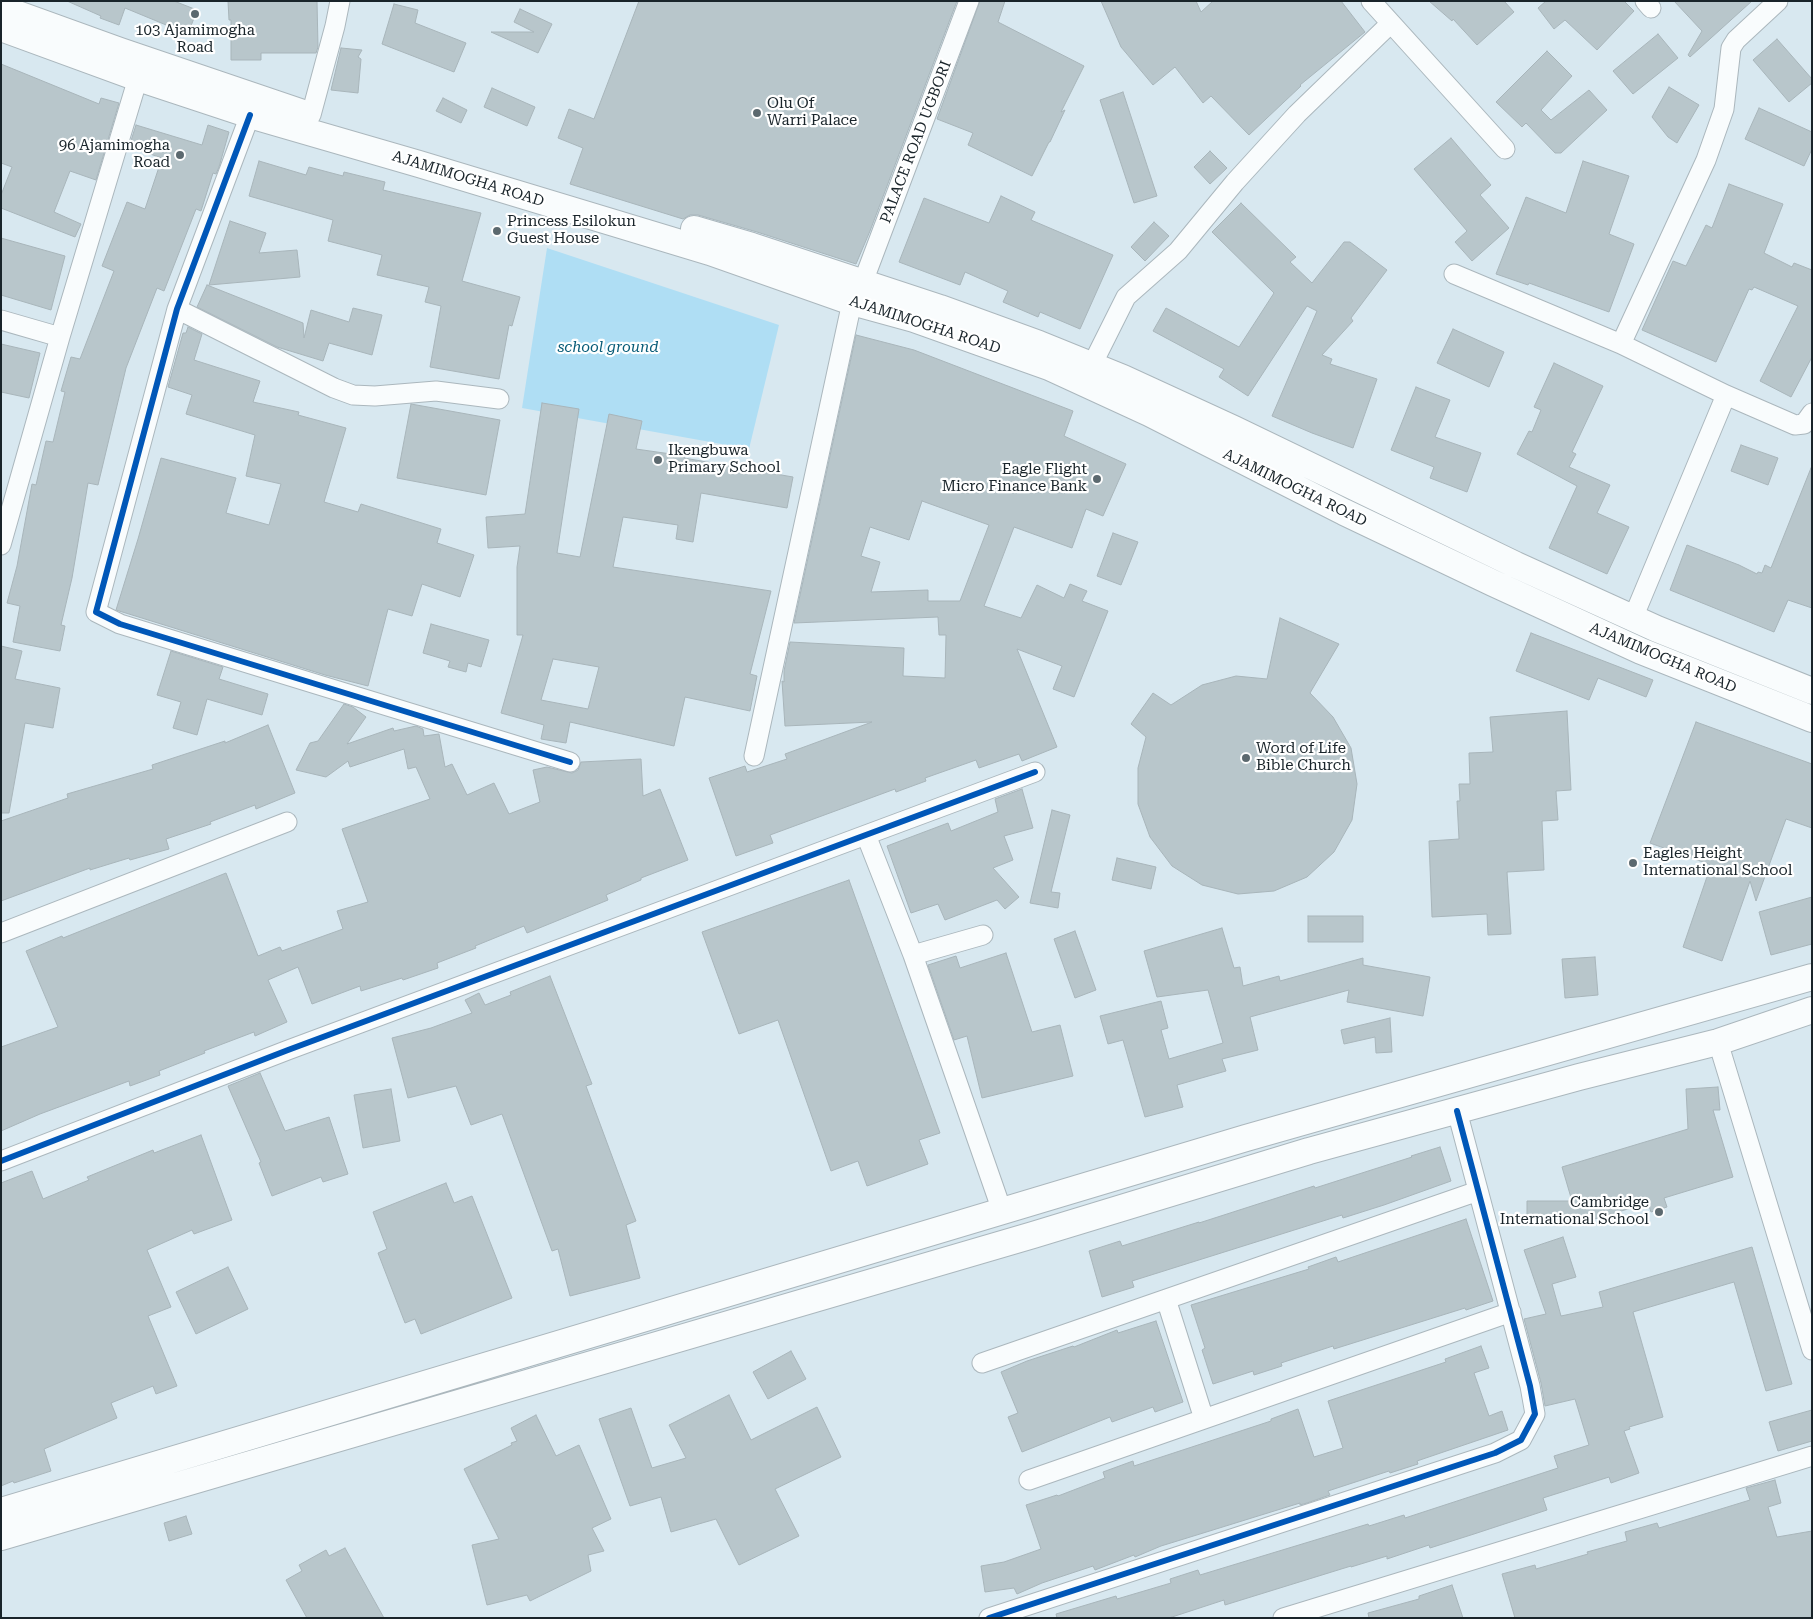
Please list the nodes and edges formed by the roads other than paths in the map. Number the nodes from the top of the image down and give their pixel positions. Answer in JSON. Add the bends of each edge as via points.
{"nodes":[{"id":1,"x":340,"y":1,"type":"edge"},
{"id":2,"x":969,"y":1,"type":"edge"},
{"id":3,"x":1371,"y":1,"type":"edge"},
{"id":4,"x":1778,"y":1,"type":"edge"},
{"id":5,"x":1,"y":8,"type":"edge"},
{"id":6,"x":1392,"y":23,"type":"junction"},
{"id":7,"x":1,"y":28,"type":"edge"},
{"id":8,"x":138,"y":78,"type":"junction"},
{"id":9,"x":250,"y":115,"type":"junction"},
{"id":10,"x":311,"y":115,"type":"junction"},
{"id":11,"x":1505,"y":149,"type":"dead end"},
{"id":12,"x":1454,"y":274,"type":"dead end"},
{"id":13,"x":857,"y":292,"type":"junction"},
{"id":14,"x":177,"y":309,"type":"junction"},
{"id":15,"x":1,"y":320,"type":"edge"},
{"id":16,"x":60,"y":337,"type":"junction"},
{"id":17,"x":1621,"y":344,"type":"junction"},
{"id":18,"x":1092,"y":365,"type":"junction"},
{"id":19,"x":1726,"y":395,"type":"junction"},
{"id":20,"x":499,"y":399,"type":"dead end"},
{"id":21,"x":1812,"y":413,"type":"edge"},
{"id":22,"x":1,"y":545,"type":"edge"},
{"id":23,"x":1633,"y":618,"type":"junction"},
{"id":24,"x":1812,"y":691,"type":"edge"},
{"id":25,"x":1812,"y":719,"type":"edge"},
{"id":26,"x":754,"y":756,"type":"dead end"},
{"id":27,"x":570,"y":762,"type":"dead end"},
{"id":28,"x":1035,"y":772,"type":"dead end"},
{"id":29,"x":287,"y":822,"type":"dead end"},
{"id":30,"x":866,"y":835,"type":"junction"},
{"id":31,"x":1,"y":933,"type":"edge"},
{"id":32,"x":984,"y":935,"type":"dead end"},
{"id":33,"x":913,"y":955,"type":"junction"},
{"id":34,"x":1812,"y":977,"type":"edge"},
{"id":35,"x":1812,"y":1010,"type":"edge"},
{"id":36,"x":1718,"y":1042,"type":"junction"},
{"id":37,"x":1457,"y":1111,"type":"junction"},
{"id":38,"x":1,"y":1161,"type":"edge"},
{"id":39,"x":1478,"y":1191,"type":"junction"},
{"id":40,"x":1002,"y":1211,"type":"junction"},
{"id":41,"x":1166,"y":1299,"type":"junction"},
{"id":42,"x":698,"y":1302,"type":"junction"},
{"id":43,"x":1510,"y":1312,"type":"junction"},
{"id":44,"x":711,"y":1330,"type":"junction"},
{"id":45,"x":1812,"y":1350,"type":"edge"},
{"id":46,"x":982,"y":1363,"type":"dead end"},
{"id":47,"x":1204,"y":1419,"type":"junction"},
{"id":48,"x":1812,"y":1456,"type":"edge"},
{"id":49,"x":1029,"y":1480,"type":"dead end"},
{"id":50,"x":1,"y":1511,"type":"edge"},
{"id":51,"x":1,"y":1537,"type":"edge"},
{"id":52,"x":989,"y":1618,"type":"edge"},
{"id":53,"x":1283,"y":1618,"type":"edge"}],
"edges":[{"from":1,"to":10,"type":"street"},
{"from":2,"to":13,"type":"street","name":"PALACE ROAD UGBORI"},
{"from":3,"to":6,"type":"street"},
{"from":4,"to":17,"type":"street","via":[[1731,48],[1724,109],[1706,160]]},
{"from":5,"to":10,"type":"main road","name":"AJAMIMOGHA ROAD"},
{"from":6,"to":11,"type":"street"},
{"from":6,"to":18,"type":"street","via":[[1297,114],[1178,251],[1126,297]]},
{"from":7,"to":8,"type":"main road","name":"AJAMIMOGHA ROAD"},
{"from":8,"to":9,"type":"main road","name":"AJAMIMOGHA ROAD"},
{"from":8,"to":16,"type":"street"},
{"from":9,"to":13,"type":"main road","name":"AJAMIMOGHA ROAD","via":[[710,252]]},
{"from":9,"to":14,"type":"street"},
{"from":10,"to":13,"type":"main road","name":"AJAMIMOGHA ROAD","via":[[752,246]]},
{"from":12,"to":17,"type":"street"},
{"from":13,"to":18,"type":"main road","name":"AJAMIMOGHA ROAD","via":[[1039,344]]},
{"from":13,"to":25,"type":"main road","name":"AJAMIMOGHA ROAD","via":[[914,319],[1049,367],[1493,583],[1641,651]]},
{"from":13,"to":26,"type":"street","name":"PALACE ROAD UGBORI"},
{"from":14,"to":20,"type":"street","via":[[353,395],[436,390]]},
{"from":14,"to":27,"type":"street","via":[[96,612],[120,624]]},
{"from":15,"to":16,"type":"street"},
{"from":16,"to":22,"type":"street"},
{"from":17,"to":19,"type":"street"},
{"from":18,"to":23,"type":"main road","name":"AJAMIMOGHA ROAD"},
{"from":19,"to":21,"type":"street","via":[[1795,425],[1804,424]]},
{"from":19,"to":23,"type":"street"},
{"from":23,"to":24,"type":"main road","name":"AJAMIMOGHA ROAD"},
{"from":28,"to":30,"type":"street"},
{"from":29,"to":31,"type":"street"},
{"from":30,"to":33,"type":"street"},
{"from":30,"to":38,"type":"street","via":[[288,1050]]},
{"from":32,"to":33,"type":"street"},
{"from":33,"to":40,"type":"street"},
{"from":34,"to":40,"type":"main road","via":[[1255,1135]]},
{"from":35,"to":36,"type":"main road"},
{"from":36,"to":37,"type":"main road"},
{"from":36,"to":45,"type":"street"},
{"from":37,"to":39,"type":"street"},
{"from":37,"to":44,"type":"main road","via":[[1309,1151]]},
{"from":39,"to":41,"type":"street"},
{"from":39,"to":43,"type":"street"},
{"from":40,"to":42,"type":"main road"},
{"from":41,"to":46,"type":"street"},
{"from":41,"to":47,"type":"street"},
{"from":42,"to":44,"type":"main road"},
{"from":42,"to":50,"type":"main road"},
{"from":43,"to":47,"type":"street"},
{"from":43,"to":52,"type":"street","via":[[1535,1414],[1521,1440],[1494,1453]]},
{"from":44,"to":51,"type":"main road"},
{"from":47,"to":49,"type":"street"},
{"from":48,"to":53,"type":"street"}]}
